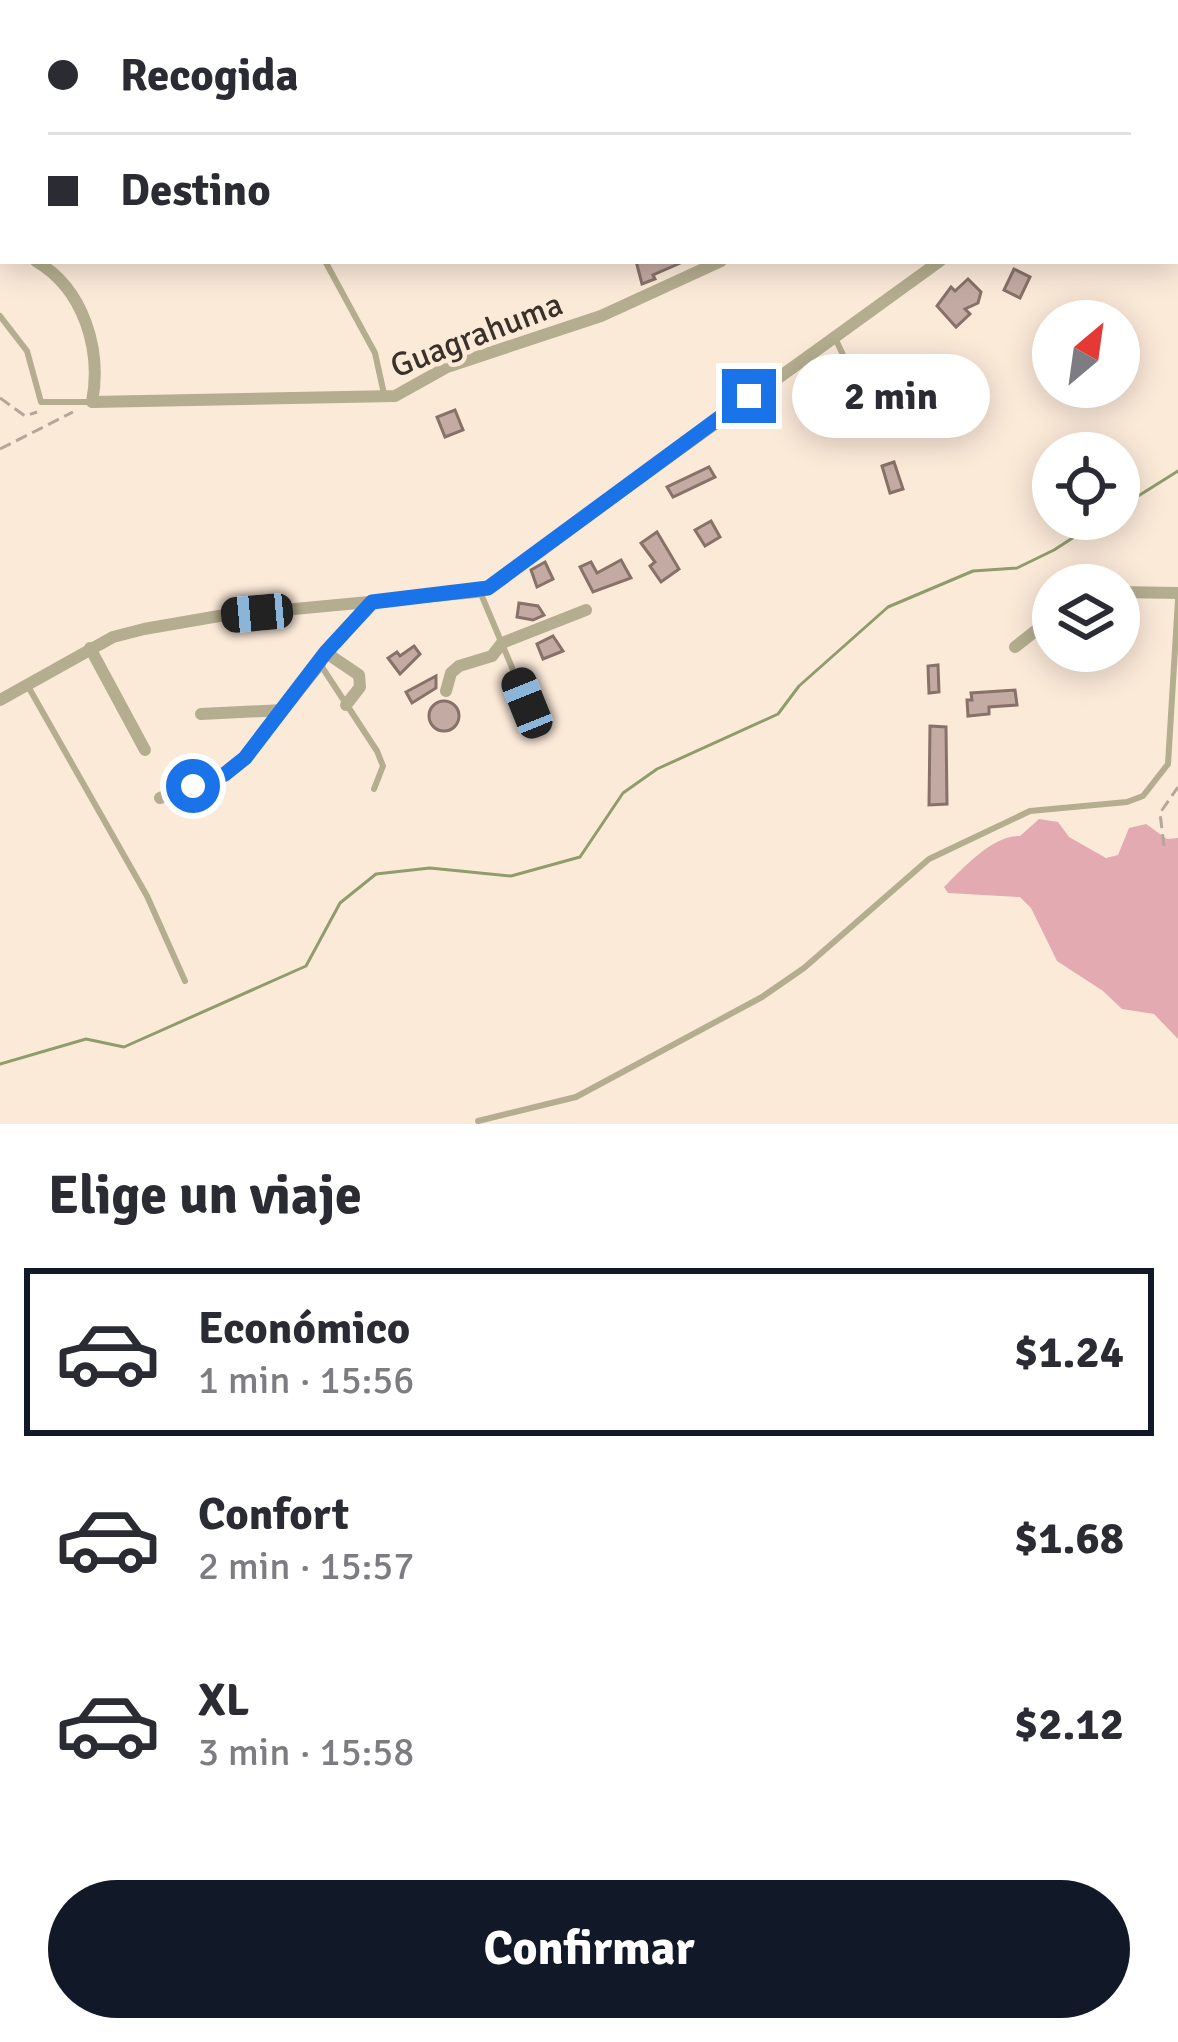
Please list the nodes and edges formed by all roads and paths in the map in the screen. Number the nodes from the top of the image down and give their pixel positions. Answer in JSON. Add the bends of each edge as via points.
{"nodes":[{"id":1,"x":40,"y":264,"type":"edge"},
{"id":2,"x":327,"y":264,"type":"edge"},
{"id":3,"x":715,"y":264,"type":"edge"},
{"id":4,"x":936,"y":264,"type":"edge"},
{"id":5,"x":0,"y":316,"type":"edge"},
{"id":6,"x":833,"y":335,"type":"junction"},
{"id":7,"x":385,"y":398,"type":"junction"},
{"id":8,"x":92,"y":402,"type":"junction"},
{"id":9,"x":880,"y":411,"type":"dead end"},
{"id":10,"x":0,"y":449,"type":"edge"},
{"id":11,"x":480,"y":591,"type":"junction"},
{"id":12,"x":1140,"y":594,"type":"edge"},
{"id":13,"x":1178,"y":597,"type":"edge"},
{"id":14,"x":372,"y":602,"type":"junction"},
{"id":15,"x":586,"y":610,"type":"dead end"},
{"id":16,"x":1032,"y":634,"type":"edge"},
{"id":17,"x":502,"y":643,"type":"junction"},
{"id":18,"x":1015,"y":647,"type":"dead end"},
{"id":19,"x":90,"y":648,"type":"junction"},
{"id":20,"x":323,"y":658,"type":"junction"},
{"id":21,"x":27,"y":685,"type":"junction"},
{"id":22,"x":446,"y":691,"type":"dead end"},
{"id":23,"x":0,"y":700,"type":"edge"},
{"id":24,"x":346,"y":705,"type":"junction"},
{"id":25,"x":283,"y":710,"type":"junction"},
{"id":26,"x":201,"y":714,"type":"dead end"},
{"id":27,"x":538,"y":729,"type":"dead end"},
{"id":28,"x":145,"y":750,"type":"dead end"},
{"id":29,"x":1178,"y":787,"type":"edge"},
{"id":30,"x":374,"y":789,"type":"dead end"},
{"id":31,"x":160,"y":798,"type":"dead end"},
{"id":32,"x":1164,"y":846,"type":"dead end"},
{"id":33,"x":185,"y":981,"type":"dead end"},
{"id":34,"x":478,"y":1121,"type":"edge"}],
"edges":[{"from":1,"to":8,"type":"street","via":[[81,308],[95,368]]},
{"from":2,"to":7,"type":"lane","via":[[375,353]]},
{"from":3,"to":7,"type":"street","name":"Guagrahuma"},
{"from":4,"to":6,"type":"street"},
{"from":5,"to":8,"type":"lane","via":[[27,352],[41,402]]},
{"from":6,"to":9,"type":"lane","via":[[866,404]]},
{"from":6,"to":11,"type":"street"},
{"from":7,"to":8,"type":"street","name":"Guagrahuma"},
{"from":8,"to":10,"type":"path"},
{"from":11,"to":14,"type":"street"},
{"from":11,"to":17,"type":"lane"},
{"from":12,"to":13,"type":"street"},
{"from":13,"to":34,"type":"lane","via":[[1168,764],[1143,796],[1030,811],[928,859],[762,997],[576,1097]]},
{"from":14,"to":19,"type":"street","via":[[200,619]]},
{"from":14,"to":20,"type":"lane"},
{"from":15,"to":17,"type":"street"},
{"from":16,"to":18,"type":"street"},
{"from":17,"to":22,"type":"street","via":[[492,656],[451,673]]},
{"from":17,"to":27,"type":"lane"},
{"from":19,"to":21,"type":"street"},
{"from":19,"to":28,"type":"street"},
{"from":20,"to":24,"type":"lane"},
{"from":20,"to":24,"type":"street","via":[[359,675]]},
{"from":20,"to":25,"type":"street"},
{"from":21,"to":23,"type":"street"},
{"from":21,"to":33,"type":"lane","via":[[147,896]]},
{"from":24,"to":30,"type":"lane","via":[[382,766]]},
{"from":25,"to":26,"type":"street"},
{"from":25,"to":31,"type":"street","via":[[225,774]]},
{"from":29,"to":32,"type":"path","via":[[1160,813]]}]}
